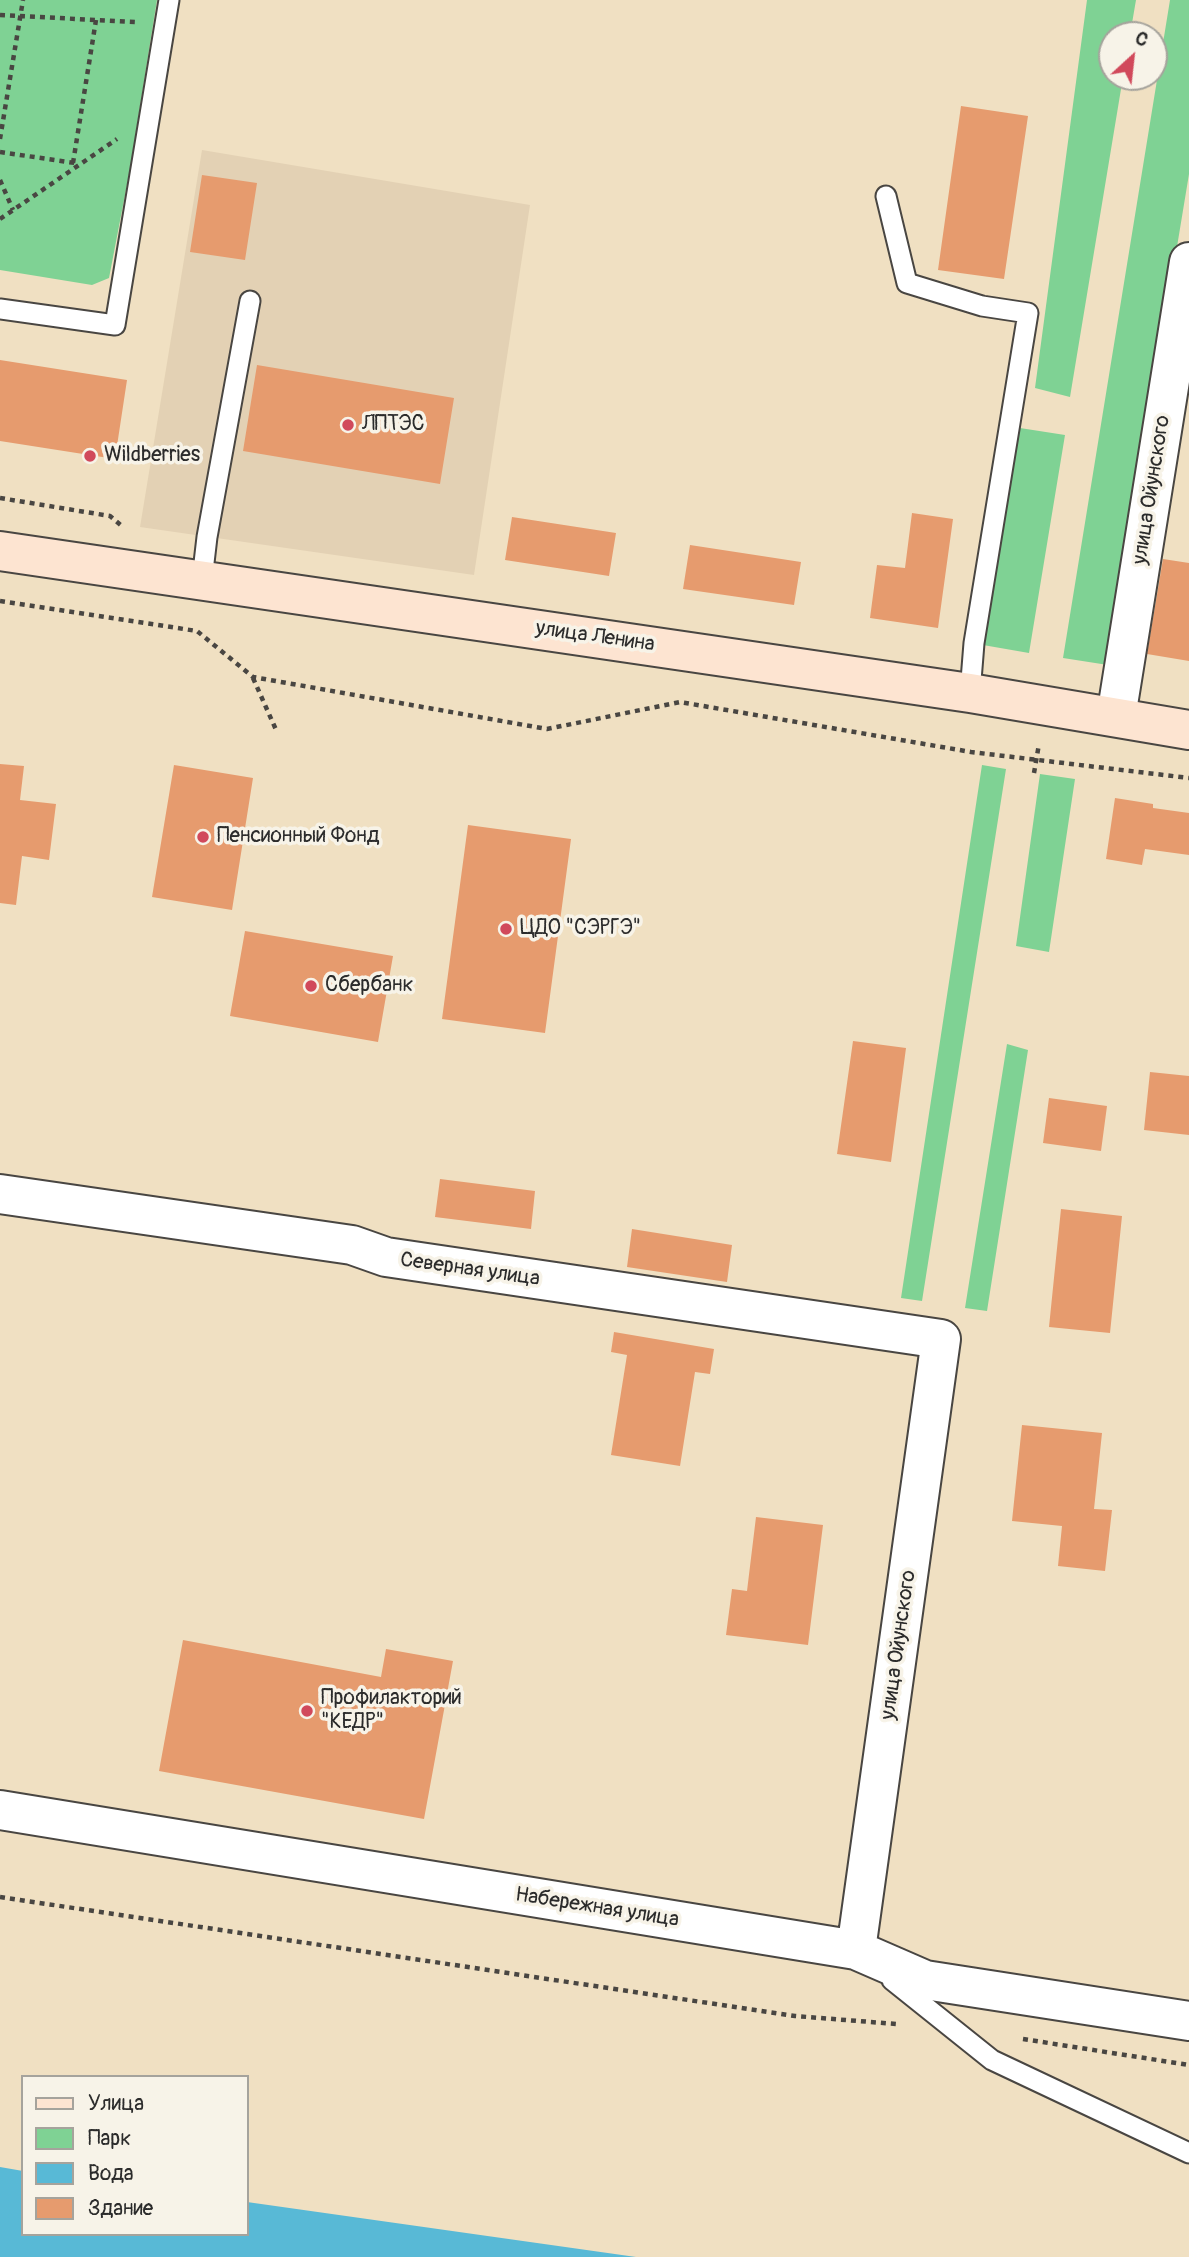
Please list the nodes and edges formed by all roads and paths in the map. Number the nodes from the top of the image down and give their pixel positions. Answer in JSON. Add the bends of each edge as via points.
{"nodes":[{"id":1,"x":23,"y":0,"type":"edge"},
{"id":2,"x":169,"y":0,"type":"edge"},
{"id":3,"x":0,"y":15,"type":"edge"},
{"id":4,"x":20,"y":16,"type":"junction"},
{"id":5,"x":96,"y":20,"type":"junction"},
{"id":6,"x":165,"y":24,"type":"junction"},
{"id":7,"x":148,"y":125,"type":"junction"},
{"id":8,"x":0,"y":139,"type":"edge"},
{"id":9,"x":0,"y":152,"type":"edge"},
{"id":10,"x":73,"y":163,"type":"junction"},
{"id":11,"x":80,"y":164,"type":"junction"},
{"id":12,"x":0,"y":180,"type":"edge"},
{"id":13,"x":886,"y":196,"type":"dead end"},
{"id":14,"x":13,"y":210,"type":"junction"},
{"id":15,"x":0,"y":219,"type":"edge"},
{"id":16,"x":1189,"y":262,"type":"edge"},
{"id":17,"x":250,"y":301,"type":"dead end"},
{"id":18,"x":0,"y":309,"type":"edge"},
{"id":19,"x":0,"y":551,"type":"edge"},
{"id":20,"x":202,"y":580,"type":"junction"},
{"id":21,"x":0,"y":601,"type":"edge"},
{"id":22,"x":253,"y":677,"type":"junction"},
{"id":23,"x":970,"y":693,"type":"junction"},
{"id":24,"x":1116,"y":717,"type":"junction"},
{"id":25,"x":1189,"y":730,"type":"edge"},
{"id":26,"x":276,"y":732,"type":"dead end"},
{"id":27,"x":1189,"y":778,"type":"edge"},
{"id":28,"x":0,"y":1194,"type":"edge"},
{"id":29,"x":941,"y":1339,"type":"joint"},
{"id":30,"x":0,"y":1810,"type":"edge"},
{"id":31,"x":0,"y":1897,"type":"edge"},
{"id":32,"x":856,"y":1950,"type":"junction"},
{"id":33,"x":795,"y":2016,"type":"dead end"},
{"id":34,"x":1189,"y":2021,"type":"edge"},
{"id":35,"x":1189,"y":2152,"type":"edge"}],
"edges":[{"from":1,"to":4,"type":"path"},
{"from":2,"to":6,"type":"lane"},
{"from":3,"to":4,"type":"path"},
{"from":4,"to":5,"type":"path"},
{"from":4,"to":8,"type":"path"},
{"from":5,"to":6,"type":"path"},
{"from":5,"to":10,"type":"path"},
{"from":6,"to":7,"type":"lane"},
{"from":7,"to":11,"type":"path","via":[[137,125]]},
{"from":7,"to":18,"type":"lane","via":[[115,325]]},
{"from":9,"to":10,"type":"path"},
{"from":10,"to":11,"type":"path"},
{"from":11,"to":14,"type":"path"},
{"from":12,"to":14,"type":"path"},
{"from":13,"to":23,"type":"lane","via":[[908,283],[982,306],[1028,313],[974,643]]},
{"from":14,"to":15,"type":"path"},
{"from":16,"to":24,"type":"street","name":"улица Ойунского"},
{"from":17,"to":20,"type":"lane"},
{"from":19,"to":20,"type":"main road","name":"улица Ленина"},
{"from":20,"to":23,"type":"main road","name":"улица Ленина"},
{"from":21,"to":22,"type":"path","via":[[197,631]]},
{"from":22,"to":26,"type":"path"},
{"from":22,"to":27,"type":"path","via":[[547,729],[680,702],[971,752]]},
{"from":23,"to":24,"type":"main road","name":"улица Ленина"},
{"from":24,"to":25,"type":"main road","name":"улица Ленина"},
{"from":28,"to":29,"type":"street","name":"Северная улица"},
{"from":29,"to":32,"type":"street","name":"улица Ойунского"},
{"from":30,"to":32,"type":"street","name":"Набережная улица"},
{"from":31,"to":33,"type":"path"},
{"from":32,"to":34,"type":"street","name":"Набережная улица","via":[[925,1980]]},
{"from":32,"to":35,"type":"lane","via":[[992,2060]]}]}
